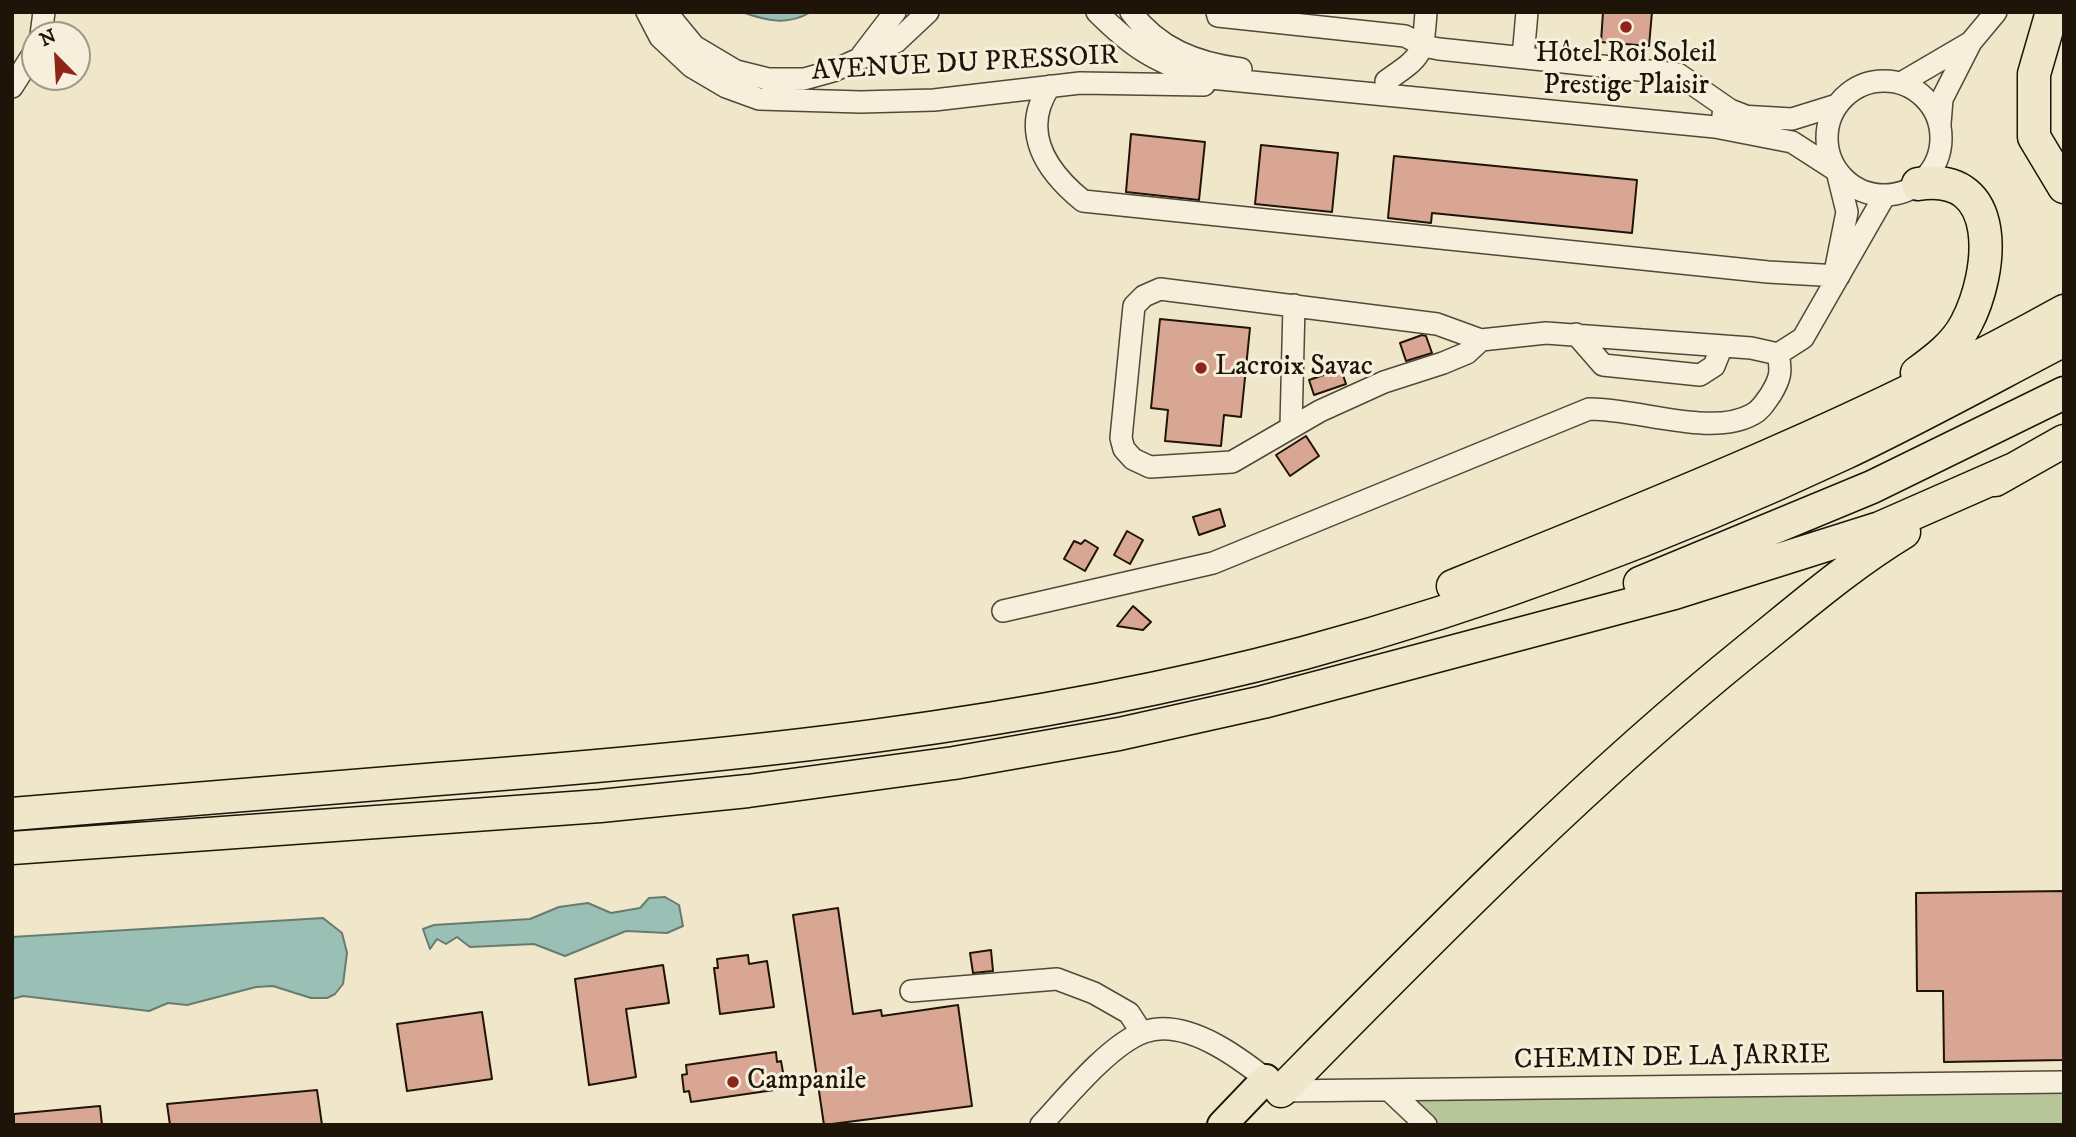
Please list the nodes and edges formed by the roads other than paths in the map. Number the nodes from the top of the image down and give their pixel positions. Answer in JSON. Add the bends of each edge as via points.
{"nodes":[{"id":1,"x":647,"y":12,"type":"edge"},
{"id":2,"x":666,"y":12,"type":"edge"},
{"id":3,"x":895,"y":12,"type":"edge"},
{"id":4,"x":928,"y":12,"type":"edge"},
{"id":5,"x":1097,"y":12,"type":"edge"},
{"id":6,"x":1131,"y":12,"type":"edge"},
{"id":7,"x":1217,"y":12,"type":"edge"},
{"id":8,"x":1426,"y":12,"type":"edge"},
{"id":9,"x":1527,"y":12,"type":"edge"},
{"id":10,"x":1996,"y":12,"type":"edge"},
{"id":11,"x":2052,"y":12,"type":"edge"},
{"id":12,"x":1326,"y":20,"type":"edge"},
{"id":13,"x":1971,"y":42,"type":"junction"},
{"id":14,"x":1424,"y":47,"type":"junction"},
{"id":15,"x":859,"y":57,"type":"junction"},
{"id":16,"x":1523,"y":57,"type":"junction"},
{"id":17,"x":1386,"y":81,"type":"junction"},
{"id":18,"x":1901,"y":83,"type":"junction"},
{"id":19,"x":1280,"y":84,"type":"junction"},
{"id":20,"x":1050,"y":86,"type":"junction"},
{"id":21,"x":1837,"y":105,"type":"junction"},
{"id":22,"x":1752,"y":118,"type":"junction"},
{"id":23,"x":1940,"y":124,"type":"junction"},
{"id":24,"x":1837,"y":171,"type":"junction"},
{"id":25,"x":1918,"y":184,"type":"junction"},
{"id":26,"x":2064,"y":187,"type":"edge"},
{"id":27,"x":1885,"y":195,"type":"junction"},
{"id":28,"x":1835,"y":280,"type":"junction"},
{"id":29,"x":1294,"y":305,"type":"junction"},
{"id":30,"x":2064,"y":311,"type":"edge"},
{"id":31,"x":1576,"y":334,"type":"junction"},
{"id":32,"x":2064,"y":340,"type":"edge"},
{"id":33,"x":1481,"y":341,"type":"junction"},
{"id":34,"x":1722,"y":346,"type":"junction"},
{"id":35,"x":1778,"y":354,"type":"junction"},
{"id":36,"x":2064,"y":393,"type":"edge"},
{"id":37,"x":1291,"y":426,"type":"junction"},
{"id":38,"x":2064,"y":441,"type":"edge"},
{"id":39,"x":1743,"y":467,"type":"junction"},
{"id":40,"x":2012,"y":470,"type":"junction"},
{"id":41,"x":1003,"y":611,"type":"dead end"},
{"id":42,"x":1301,"y":654,"type":"junction"},
{"id":43,"x":1448,"y":654,"type":"junction"},
{"id":44,"x":12,"y":798,"type":"edge"},
{"id":45,"x":87,"y":808,"type":"junction"},
{"id":46,"x":12,"y":814,"type":"edge"},
{"id":47,"x":12,"y":848,"type":"edge"},
{"id":48,"x":911,"y":991,"type":"dead end"},
{"id":49,"x":1142,"y":1033,"type":"junction"},
{"id":50,"x":2064,"y":1082,"type":"edge"},
{"id":51,"x":1274,"y":1085,"type":"junction"},
{"id":52,"x":1389,"y":1090,"type":"junction"},
{"id":53,"x":1041,"y":1125,"type":"edge"},
{"id":54,"x":1222,"y":1125,"type":"edge"},
{"id":55,"x":1248,"y":1125,"type":"edge"},
{"id":56,"x":1426,"y":1125,"type":"edge"}],
"edges":[{"from":1,"to":20,"type":"street","name":"AVENUE DU PRESSOIR","via":[[660,37],[692,68],[759,99],[934,100]]},
{"from":2,"to":15,"type":"street","name":"AVENUE DU PRESSOIR","via":[[679,31],[707,55],[736,71],[768,79],[804,79]]},
{"from":3,"to":15,"type":"street"},
{"from":4,"to":15,"type":"street","name":"AVENUE DU PRESSOIR","via":[[896,42]]},
{"from":5,"to":19,"type":"street","via":[[1125,40],[1156,61],[1200,77]]},
{"from":6,"to":17,"type":"street","via":[[1168,47],[1193,60],[1238,69]]},
{"from":7,"to":12,"type":"street","via":[[1218,16]]},
{"from":8,"to":14,"type":"street"},
{"from":9,"to":16,"type":"street"},
{"from":10,"to":13,"type":"street"},
{"from":11,"to":26,"type":"highway","via":[[2034,74],[2034,137]]},
{"from":12,"to":14,"type":"street","via":[[1405,36]]},
{"from":13,"to":18,"type":"street"},
{"from":13,"to":23,"type":"street","via":[[1942,99]]},
{"from":14,"to":16,"type":"street"},
{"from":14,"to":17,"type":"street","via":[[1415,61]]},
{"from":16,"to":22,"type":"street","via":[[1678,74],[1730,110]]},
{"from":17,"to":22,"type":"street"},
{"from":18,"to":21,"type":"street","via":[[1865,83]]},
{"from":18,"to":23,"type":"street","via":[[1919,92]]},
{"from":19,"to":20,"type":"street","name":"AVENUE DU PRESSOIR","via":[[1080,82]]},
{"from":19,"to":24,"type":"street","via":[[1714,127],[1792,142]]},
{"from":20,"to":28,"type":"street","via":[[1034,122],[1039,142],[1060,183],[1083,201]]},
{"from":21,"to":22,"type":"street","via":[[1792,119]]},
{"from":21,"to":24,"type":"street","via":[[1826,138]]},
{"from":23,"to":25,"type":"street","via":[[1938,157]]},
{"from":24,"to":27,"type":"street","via":[[1850,184]]},
{"from":24,"to":28,"type":"street","via":[[1847,212]]},
{"from":25,"to":27,"type":"street"},
{"from":25,"to":39,"type":"highway","via":[[1939,181],[1961,189],[1980,213],[1988,247],[1980,289],[1966,324],[1951,347],[1918,373]]},
{"from":27,"to":28,"type":"street"},
{"from":28,"to":35,"type":"street","via":[[1803,338]]},
{"from":29,"to":33,"type":"street","via":[[1437,324]]},
{"from":29,"to":37,"type":"street"},
{"from":29,"to":37,"type":"street","via":[[1160,289],[1144,296],[1134,306],[1121,438],[1133,459],[1150,467],[1232,462]]},
{"from":30,"to":39,"type":"highway","via":[[1975,360]]},
{"from":31,"to":33,"type":"street"},
{"from":31,"to":34,"type":"street"},
{"from":31,"to":34,"type":"street","via":[[1603,365],[1700,375],[1714,366]]},
{"from":32,"to":42,"type":"highway","via":[[1847,452],[1657,535],[1393,628]]},
{"from":33,"to":37,"type":"street","via":[[1467,353],[1384,382]]},
{"from":34,"to":35,"type":"street"},
{"from":35,"to":41,"type":"street","via":[[1780,379],[1754,414],[1738,420],[1713,424],[1589,410],[1213,563]]},
{"from":36,"to":43,"type":"highway","via":[[1872,487],[1672,571]]},
{"from":38,"to":40,"type":"highway"},
{"from":39,"to":42,"type":"highway","via":[[1421,599],[1326,629]]},
{"from":40,"to":43,"type":"highway","via":[[1880,528],[1674,593]]},
{"from":40,"to":51,"type":"highway","via":[[1861,558],[1682,703]]},
{"from":42,"to":45,"type":"highway","via":[[1114,698],[747,752],[601,768]]},
{"from":43,"to":47,"type":"highway","via":[[1263,702],[954,764],[600,806]]},
{"from":44,"to":45,"type":"highway"},
{"from":45,"to":46,"type":"highway"},
{"from":48,"to":49,"type":"street","via":[[1057,979],[1129,1013]]},
{"from":49,"to":51,"type":"street","via":[[1160,1028],[1179,1030],[1220,1047]]},
{"from":49,"to":53,"type":"street","via":[[1101,1062]]},
{"from":50,"to":52,"type":"street","name":"CHEMIN DE LA JARRIE"},
{"from":51,"to":52,"type":"street","name":"CHEMIN DE LA JARRIE"},
{"from":51,"to":54,"type":"main road"},
{"from":51,"to":55,"type":"main road"},
{"from":52,"to":56,"type":"street"}]}
